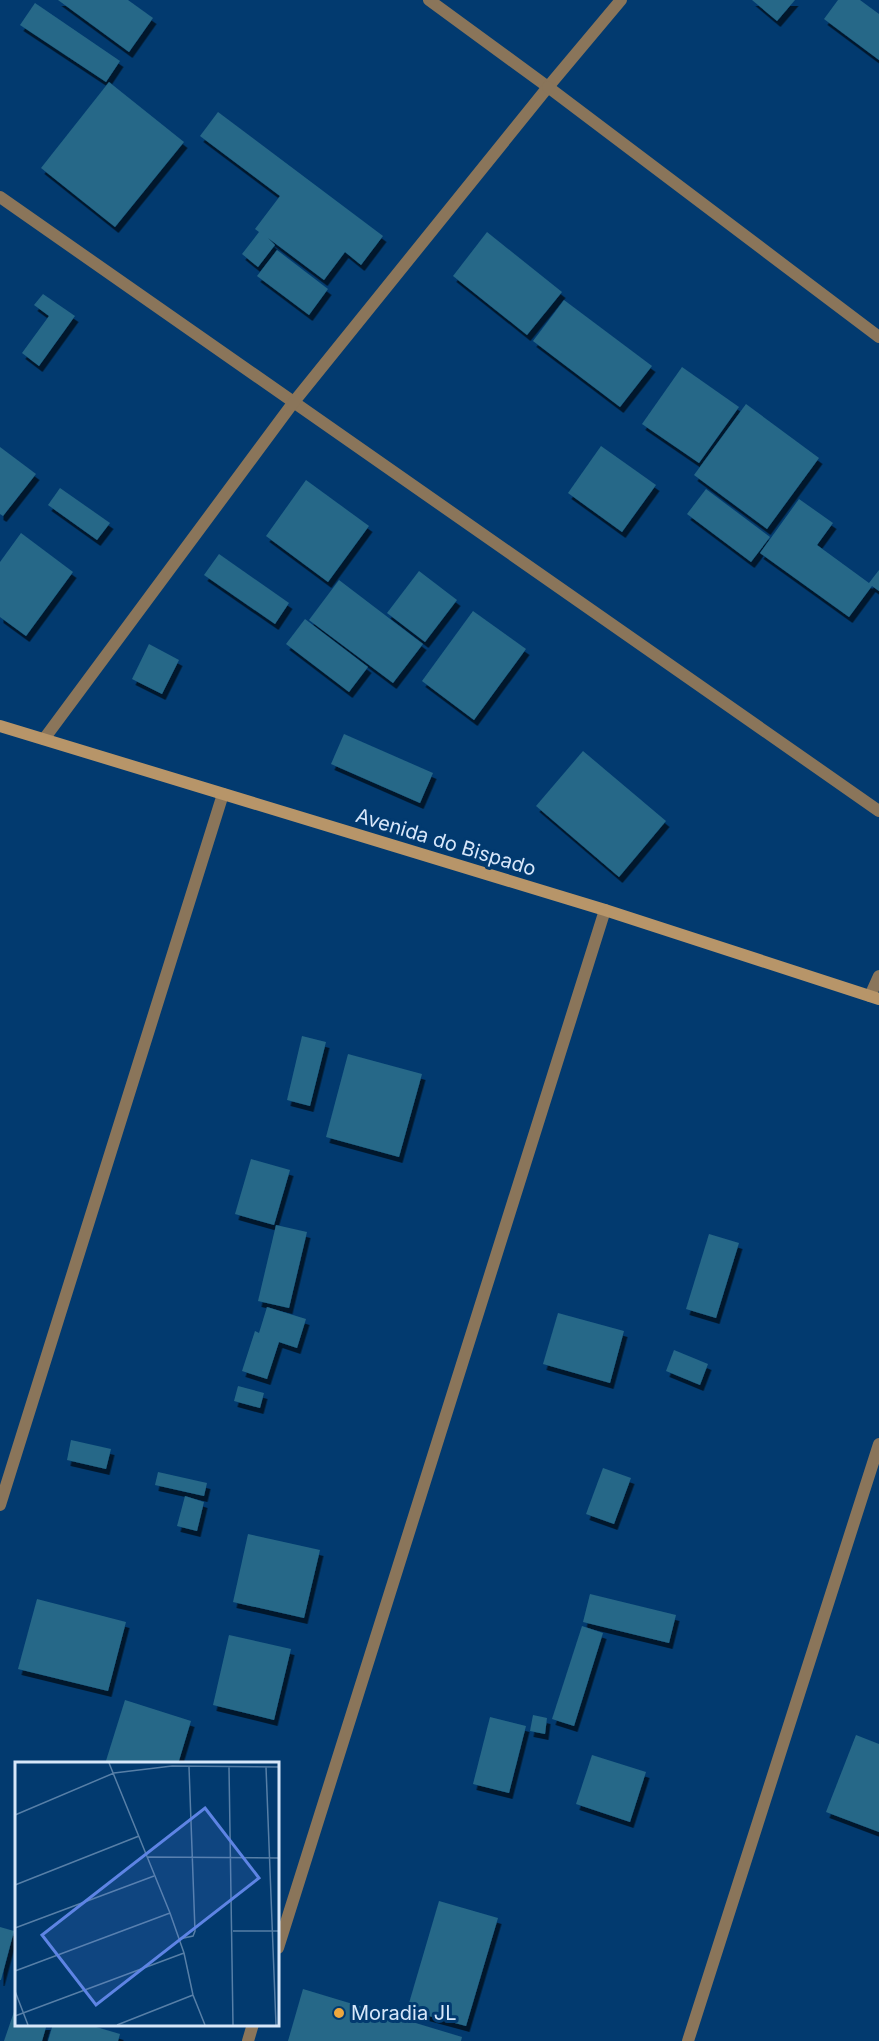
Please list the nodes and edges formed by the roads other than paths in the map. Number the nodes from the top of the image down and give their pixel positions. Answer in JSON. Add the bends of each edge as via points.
{"nodes":[{"id":1,"x":429,"y":0,"type":"edge"},
{"id":2,"x":621,"y":0,"type":"edge"},
{"id":3,"x":548,"y":87,"type":"junction"},
{"id":4,"x":0,"y":197,"type":"edge"},
{"id":5,"x":879,"y":337,"type":"edge"},
{"id":6,"x":293,"y":403,"type":"junction"},
{"id":7,"x":0,"y":726,"type":"edge"},
{"id":8,"x":44,"y":739,"type":"junction"},
{"id":9,"x":222,"y":794,"type":"junction"},
{"id":10,"x":879,"y":811,"type":"edge"},
{"id":11,"x":605,"y":910,"type":"junction"},
{"id":12,"x":879,"y":976,"type":"edge"},
{"id":13,"x":874,"y":998,"type":"edge"},
{"id":14,"x":879,"y":1444,"type":"edge"},
{"id":15,"x":0,"y":1505,"type":"edge"},
{"id":16,"x":279,"y":1945,"type":"edge"},
{"id":17,"x":254,"y":2026,"type":"edge"},
{"id":18,"x":248,"y":2041,"type":"edge"},
{"id":19,"x":688,"y":2041,"type":"edge"}],
"edges":[{"from":1,"to":3,"type":"street"},
{"from":2,"to":3,"type":"street"},
{"from":3,"to":5,"type":"street"},
{"from":3,"to":6,"type":"street"},
{"from":4,"to":6,"type":"street"},
{"from":6,"to":8,"type":"street"},
{"from":6,"to":10,"type":"street"},
{"from":7,"to":8,"type":"main road","name":"Avenida do Bispado"},
{"from":8,"to":9,"type":"main road","name":"Avenida do Bispado"},
{"from":9,"to":11,"type":"main road","name":"Avenida do Bispado"},
{"from":9,"to":15,"type":"street"},
{"from":11,"to":13,"type":"main road","name":"Avenida do Bispado"},
{"from":11,"to":16,"type":"street"},
{"from":12,"to":13,"type":"street"},
{"from":14,"to":19,"type":"street"},
{"from":17,"to":18,"type":"street"}]}
